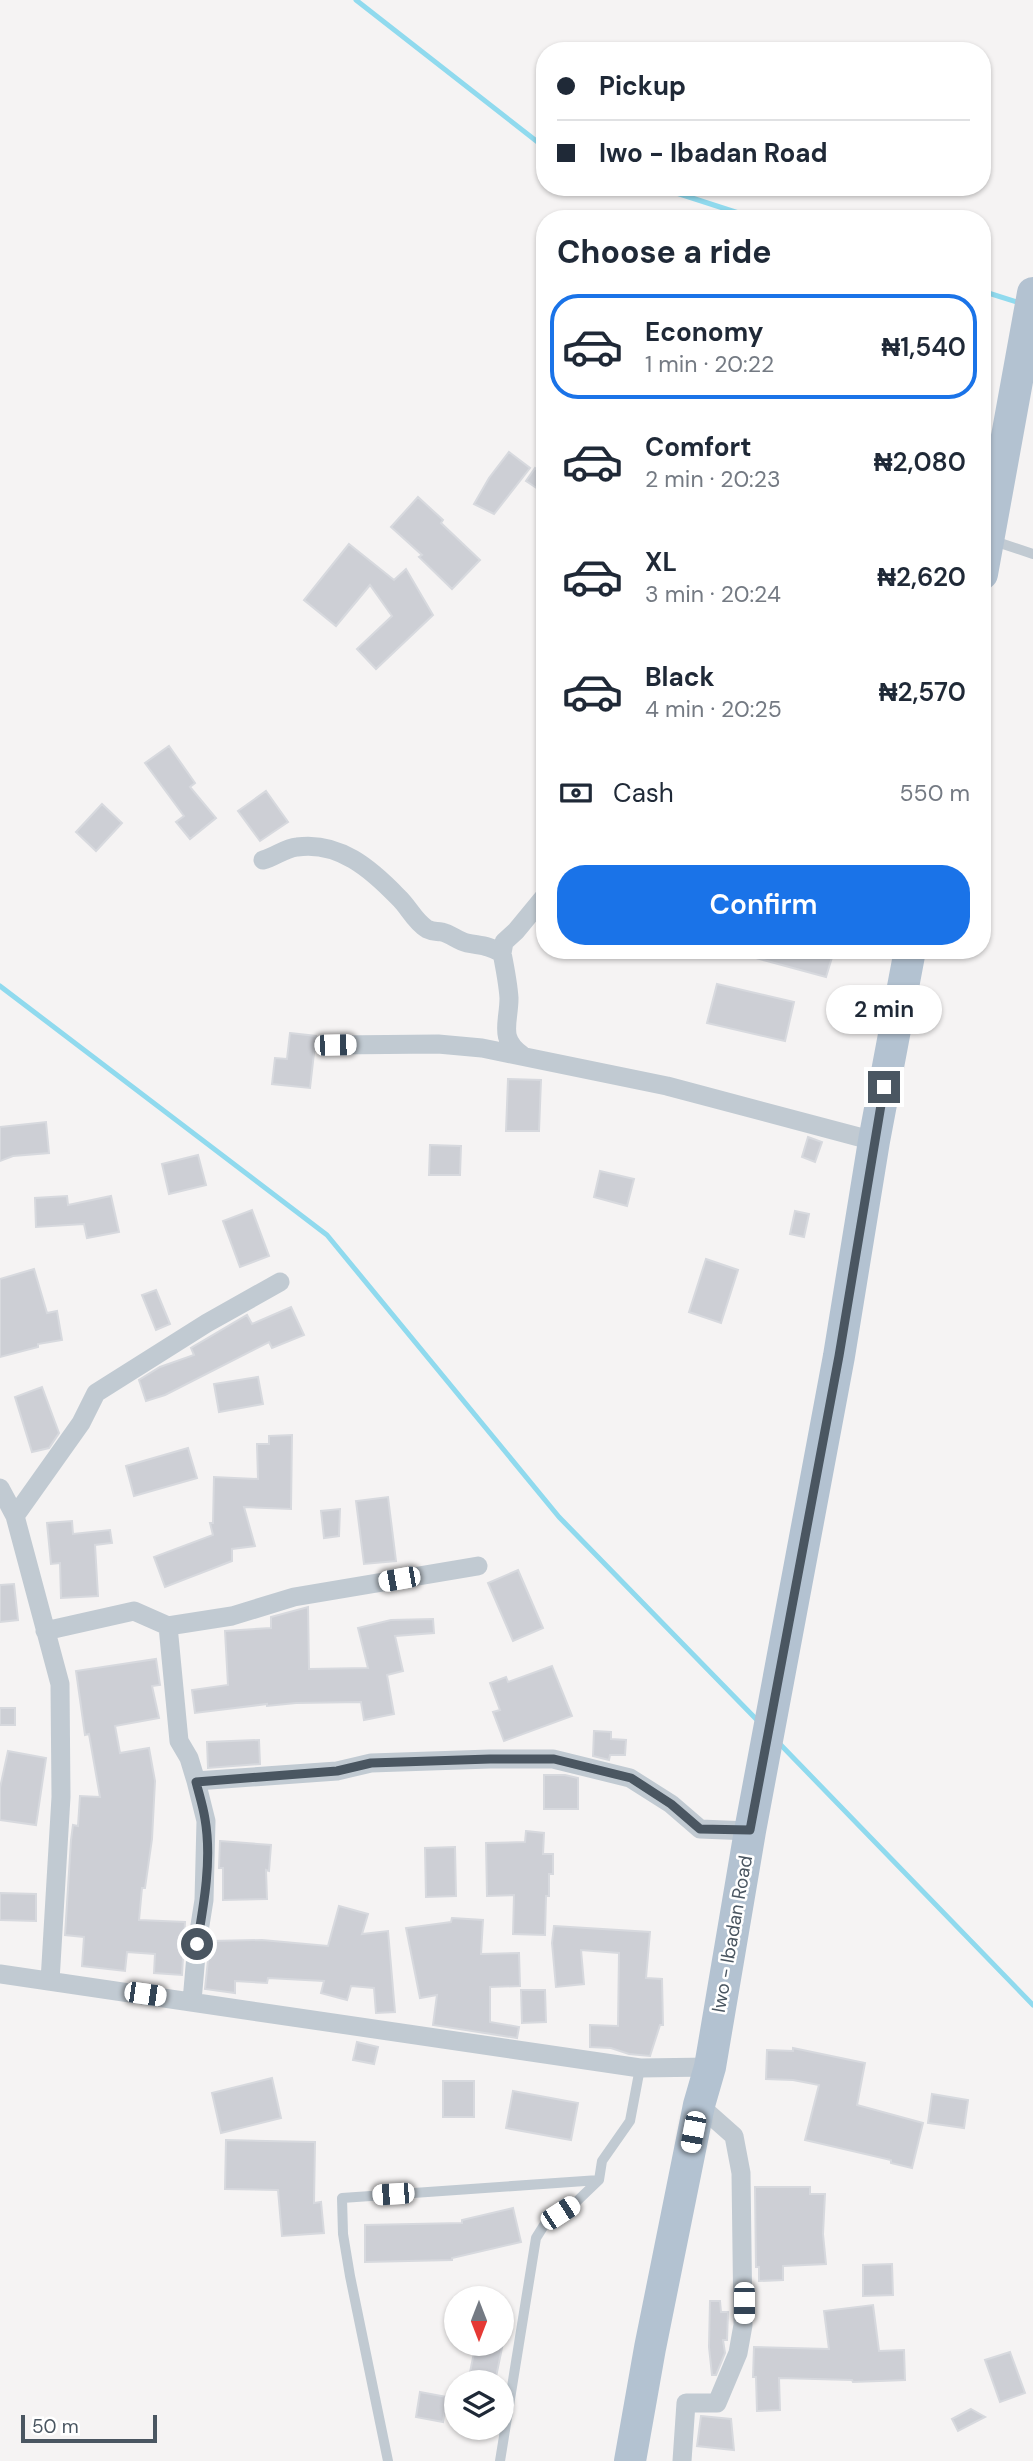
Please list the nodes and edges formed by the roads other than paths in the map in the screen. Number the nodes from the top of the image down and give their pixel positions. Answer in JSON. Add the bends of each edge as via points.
{"nodes":[{"id":1,"x":1033,"y":293,"type":"edge"},
{"id":2,"x":991,"y":523,"type":"edge"},
{"id":3,"x":991,"y":540,"type":"edge"},
{"id":4,"x":1033,"y":554,"type":"edge"},
{"id":5,"x":263,"y":860,"type":"dead end"},
{"id":6,"x":536,"y":907,"type":"edge"},
{"id":7,"x":502,"y":953,"type":"junction"},
{"id":8,"x":908,"y":959,"type":"edge"},
{"id":9,"x":335,"y":1045,"type":"dead end"},
{"id":10,"x":522,"y":1055,"type":"junction"},
{"id":11,"x":874,"y":1141,"type":"junction"},
{"id":12,"x":280,"y":1282,"type":"dead end"},
{"id":13,"x":0,"y":1488,"type":"edge"},
{"id":14,"x":15,"y":1516,"type":"junction"},
{"id":15,"x":478,"y":1566,"type":"dead end"},
{"id":16,"x":167,"y":1626,"type":"junction"},
{"id":17,"x":45,"y":1631,"type":"junction"},
{"id":18,"x":196,"y":1782,"type":"junction"},
{"id":19,"x":750,"y":1830,"type":"junction"},
{"id":20,"x":0,"y":1973,"type":"edge"},
{"id":21,"x":50,"y":1982,"type":"junction"},
{"id":22,"x":192,"y":2001,"type":"junction"},
{"id":23,"x":709,"y":2067,"type":"junction"},
{"id":24,"x":640,"y":2068,"type":"junction"},
{"id":25,"x":699,"y":2105,"type":"junction"},
{"id":26,"x":598,"y":2180,"type":"junction"},
{"id":27,"x":388,"y":2461,"type":"edge"},
{"id":28,"x":500,"y":2461,"type":"edge"},
{"id":29,"x":630,"y":2461,"type":"edge"},
{"id":30,"x":682,"y":2461,"type":"edge"}],
"edges":[{"from":1,"to":2,"type":"main road"},
{"from":3,"to":4,"type":"lane"},
{"from":5,"to":7,"type":"street","via":[[297,846],[341,852],[388,886],[425,928]]},
{"from":6,"to":7,"type":"street","via":[[504,942]]},
{"from":7,"to":10,"type":"street","via":[[509,1000],[506,1035]]},
{"from":8,"to":11,"type":"main road","name":"Iwo - Ibadan Road"},
{"from":9,"to":10,"type":"street","via":[[438,1044]]},
{"from":10,"to":11,"type":"street","via":[[667,1086]]},
{"from":11,"to":19,"type":"main road","name":"Iwo - Ibadan Road","via":[[839,1356]]},
{"from":12,"to":14,"type":"street","via":[[96,1393],[81,1423]]},
{"from":13,"to":14,"type":"street"},
{"from":14,"to":17,"type":"street"},
{"from":15,"to":16,"type":"street","via":[[294,1597],[232,1615]]},
{"from":16,"to":17,"type":"street","via":[[134,1611]]},
{"from":16,"to":18,"type":"street","via":[[179,1741]]},
{"from":17,"to":21,"type":"street","via":[[60,1684],[61,1709],[61,1797]]},
{"from":18,"to":19,"type":"street","via":[[337,1771],[371,1763],[554,1759],[631,1778],[700,1829]]},
{"from":18,"to":22,"type":"street","via":[[206,1821],[206,1859]]},
{"from":19,"to":23,"type":"main road","name":"Iwo - Ibadan Road"},
{"from":20,"to":21,"type":"street"},
{"from":21,"to":22,"type":"street"},
{"from":22,"to":24,"type":"street"},
{"from":23,"to":24,"type":"street"},
{"from":23,"to":25,"type":"main road","name":"Iwo - Ibadan Road"},
{"from":24,"to":26,"type":"lane","via":[[629,2121],[603,2161]]},
{"from":25,"to":29,"type":"main road","name":"Iwo - Ibadan Road"},
{"from":25,"to":30,"type":"street","via":[[734,2136],[737,2148],[743,2325],[738,2353],[717,2403],[686,2403]]},
{"from":26,"to":27,"type":"lane","via":[[342,2198],[346,2255]]},
{"from":26,"to":28,"type":"lane","via":[[546,2222],[536,2238]]}]}
